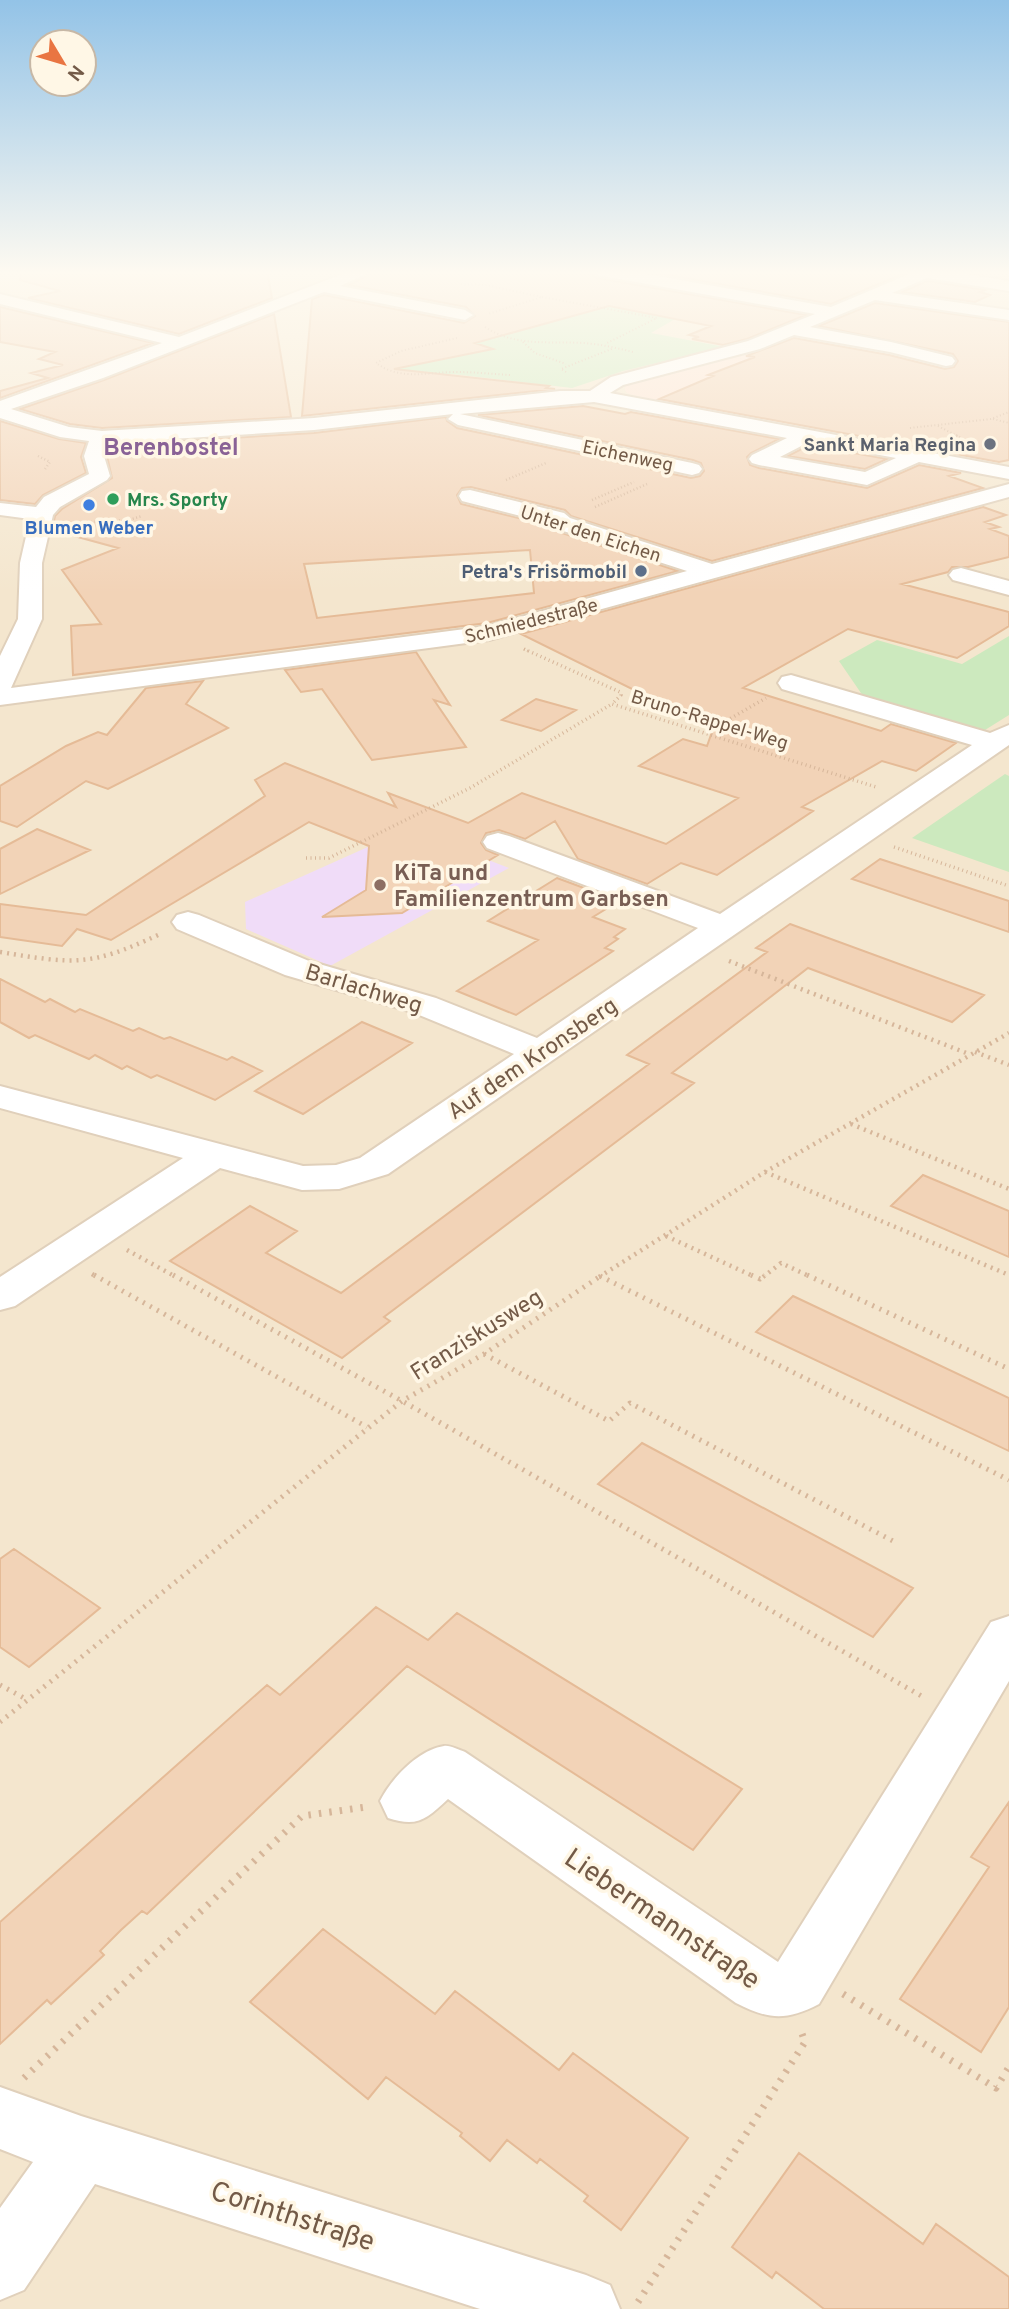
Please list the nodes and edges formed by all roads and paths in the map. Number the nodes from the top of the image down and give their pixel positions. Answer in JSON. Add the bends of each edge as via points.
{"nodes":[{"id":1,"x":87,"y":378,"type":"edge"},
{"id":2,"x":578,"y":378,"type":"edge"},
{"id":3,"x":635,"y":378,"type":"edge"},
{"id":4,"x":601,"y":391,"type":"junction"},
{"id":5,"x":0,"y":409,"type":"edge"},
{"id":6,"x":443,"y":410,"type":"junction"},
{"id":7,"x":1009,"y":412,"type":"edge"},
{"id":8,"x":992,"y":419,"type":"junction"},
{"id":9,"x":1009,"y":423,"type":"edge"},
{"id":10,"x":909,"y":428,"type":"dead end"},
{"id":11,"x":808,"y":435,"type":"junction"},
{"id":12,"x":102,"y":437,"type":"junction"},
{"id":13,"x":38,"y":456,"type":"dead end"},
{"id":14,"x":918,"y":456,"type":"junction"},
{"id":15,"x":45,"y":468,"type":"dead end"},
{"id":16,"x":692,"y":469,"type":"dead end"},
{"id":17,"x":1009,"y":473,"type":"edge"},
{"id":18,"x":1009,"y":490,"type":"edge"},
{"id":19,"x":470,"y":496,"type":"dead end"},
{"id":20,"x":0,"y":509,"type":"edge"},
{"id":21,"x":142,"y":516,"type":"dead end"},
{"id":22,"x":41,"y":520,"type":"junction"},
{"id":23,"x":712,"y":572,"type":"junction"},
{"id":24,"x":961,"y":576,"type":"dead end"},
{"id":25,"x":1009,"y":587,"type":"edge"},
{"id":26,"x":489,"y":633,"type":"junction"},
{"id":27,"x":790,"y":683,"type":"joint"},
{"id":28,"x":0,"y":684,"type":"edge"},
{"id":29,"x":0,"y":697,"type":"edge"},
{"id":30,"x":612,"y":704,"type":"junction"},
{"id":31,"x":707,"y":732,"type":"junction"},
{"id":32,"x":1002,"y":738,"type":"edge"},
{"id":33,"x":910,"y":798,"type":"junction"},
{"id":34,"x":857,"y":835,"type":"junction"},
{"id":35,"x":498,"y":842,"type":"dead end"},
{"id":36,"x":306,"y":858,"type":"dead end"},
{"id":37,"x":1009,"y":886,"type":"edge"},
{"id":38,"x":188,"y":922,"type":"joint"},
{"id":39,"x":722,"y":926,"type":"junction"},
{"id":40,"x":693,"y":947,"type":"junction"},
{"id":41,"x":0,"y":952,"type":"edge"},
{"id":42,"x":1009,"y":1033,"type":"edge"},
{"id":43,"x":541,"y":1052,"type":"junction"},
{"id":44,"x":973,"y":1053,"type":"junction"},
{"id":45,"x":1009,"y":1065,"type":"edge"},
{"id":46,"x":0,"y":1097,"type":"edge"},
{"id":47,"x":850,"y":1123,"type":"junction"},
{"id":48,"x":214,"y":1156,"type":"junction"},
{"id":49,"x":765,"y":1172,"type":"junction"},
{"id":50,"x":1009,"y":1189,"type":"edge"},
{"id":51,"x":96,"y":1234,"type":"junction"},
{"id":52,"x":666,"y":1236,"type":"junction"},
{"id":53,"x":61,"y":1257,"type":"junction"},
{"id":54,"x":1009,"y":1275,"type":"edge"},
{"id":55,"x":600,"y":1276,"type":"junction"},
{"id":56,"x":0,"y":1296,"type":"edge"},
{"id":57,"x":484,"y":1354,"type":"junction"},
{"id":58,"x":1009,"y":1368,"type":"edge"},
{"id":59,"x":402,"y":1401,"type":"junction"},
{"id":60,"x":367,"y":1427,"type":"junction"},
{"id":61,"x":1009,"y":1480,"type":"edge"},
{"id":62,"x":893,"y":1541,"type":"dead end"},
{"id":63,"x":1009,"y":1636,"type":"edge"},
{"id":64,"x":886,"y":1676,"type":"dead end"},
{"id":65,"x":0,"y":1685,"type":"edge"},
{"id":66,"x":26,"y":1699,"type":"junction"},
{"id":67,"x":0,"y":1721,"type":"edge"},
{"id":68,"x":408,"y":1801,"type":"joint"},
{"id":69,"x":795,"y":1982,"type":"junction"},
{"id":70,"x":1009,"y":2067,"type":"edge"},
{"id":71,"x":10,"y":2099,"type":"edge"},
{"id":72,"x":80,"y":2148,"type":"junction"},
{"id":73,"x":0,"y":2266,"type":"edge"},
{"id":74,"x":586,"y":2309,"type":"edge"},
{"id":75,"x":633,"y":2309,"type":"edge"}],
"edges":[{"from":1,"to":5,"type":"street"},
{"from":2,"to":4,"type":"path"},
{"from":3,"to":4,"type":"street"},
{"from":4,"to":6,"type":"street"},
{"from":4,"to":11,"type":"street"},
{"from":5,"to":12,"type":"street","via":[[67,433]]},
{"from":6,"to":12,"type":"street"},
{"from":6,"to":16,"type":"street","name":"Eichenweg","via":[[457,418]]},
{"from":7,"to":8,"type":"path"},
{"from":8,"to":9,"type":"path"},
{"from":8,"to":10,"type":"path"},
{"from":11,"to":14,"type":"street"},
{"from":11,"to":14,"type":"street","via":[[759,459],[867,479]]},
{"from":12,"to":22,"type":"street","via":[[93,458],[100,476],[60,496]]},
{"from":13,"to":15,"type":"path","via":[[50,462]]},
{"from":14,"to":17,"type":"street"},
{"from":18,"to":23,"type":"street","name":"Schmiedestraße"},
{"from":19,"to":23,"type":"street","name":"Unter den Eichen","via":[[555,518]]},
{"from":20,"to":22,"type":"street"},
{"from":21,"to":22,"type":"path"},
{"from":22,"to":28,"type":"street","via":[[31,563],[30,619]]},
{"from":23,"to":26,"type":"street","name":"Schmiedestraße"},
{"from":24,"to":25,"type":"street"},
{"from":26,"to":29,"type":"street","name":"Schmiedestraße"},
{"from":26,"to":30,"type":"path","name":"Bruno-Rappel-Weg","via":[[620,692]]},
{"from":27,"to":31,"type":"path"},
{"from":27,"to":32,"type":"street"},
{"from":30,"to":31,"type":"path","name":"Bruno-Rappel-Weg"},
{"from":30,"to":36,"type":"path","via":[[470,789],[329,858]]},
{"from":31,"to":33,"type":"path","name":"Bruno-Rappel-Weg"},
{"from":32,"to":33,"type":"street","name":"Auf dem Kronsberg"},
{"from":33,"to":34,"type":"street","name":"Auf dem Kronsberg"},
{"from":34,"to":37,"type":"path"},
{"from":34,"to":39,"type":"street","name":"Auf dem Kronsberg"},
{"from":35,"to":39,"type":"street"},
{"from":38,"to":41,"type":"path","via":[[86,962]]},
{"from":38,"to":43,"type":"street","name":"Barlachweg","via":[[297,968],[424,1005]]},
{"from":39,"to":40,"type":"street","name":"Auf dem Kronsberg"},
{"from":40,"to":43,"type":"street","name":"Auf dem Kronsberg"},
{"from":40,"to":44,"type":"path"},
{"from":42,"to":44,"type":"path","name":"Franziskusweg"},
{"from":43,"to":48,"type":"street","name":"Auf dem Kronsberg","via":[[374,1166],[339,1177],[302,1178]]},
{"from":44,"to":45,"type":"path"},
{"from":44,"to":47,"type":"path","name":"Franziskusweg"},
{"from":46,"to":48,"type":"street","name":"Auf dem Kronsberg"},
{"from":47,"to":49,"type":"path","name":"Franziskusweg"},
{"from":47,"to":50,"type":"path"},
{"from":48,"to":51,"type":"street"},
{"from":49,"to":52,"type":"path","name":"Franziskusweg"},
{"from":49,"to":54,"type":"path"},
{"from":51,"to":53,"type":"street"},
{"from":51,"to":59,"type":"path"},
{"from":52,"to":55,"type":"path","name":"Franziskusweg"},
{"from":52,"to":58,"type":"path","via":[[760,1279],[781,1263]]},
{"from":53,"to":56,"type":"street"},
{"from":53,"to":60,"type":"path"},
{"from":55,"to":57,"type":"path","name":"Franziskusweg"},
{"from":55,"to":61,"type":"path"},
{"from":57,"to":59,"type":"path","name":"Franziskusweg"},
{"from":57,"to":62,"type":"path","via":[[609,1421],[630,1403]]},
{"from":59,"to":60,"type":"path","name":"Franziskusweg"},
{"from":59,"to":64,"type":"path"},
{"from":60,"to":66,"type":"path","name":"Franziskusweg"},
{"from":63,"to":69,"type":"street"},
{"from":65,"to":66,"type":"path"},
{"from":66,"to":67,"type":"path","name":"Franziskusweg"},
{"from":68,"to":69,"type":"street","name":"Liebermannstraße","via":[[446,1768],[770,1991]]},
{"from":68,"to":71,"type":"path","via":[[302,1816]]},
{"from":69,"to":70,"type":"path","via":[[996,2088]]},
{"from":69,"to":75,"type":"path","via":[[805,2042]]},
{"from":71,"to":72,"type":"street","name":"Corinthstraße"},
{"from":72,"to":73,"type":"street"},
{"from":72,"to":74,"type":"street","name":"Corinthstraße"}]}
